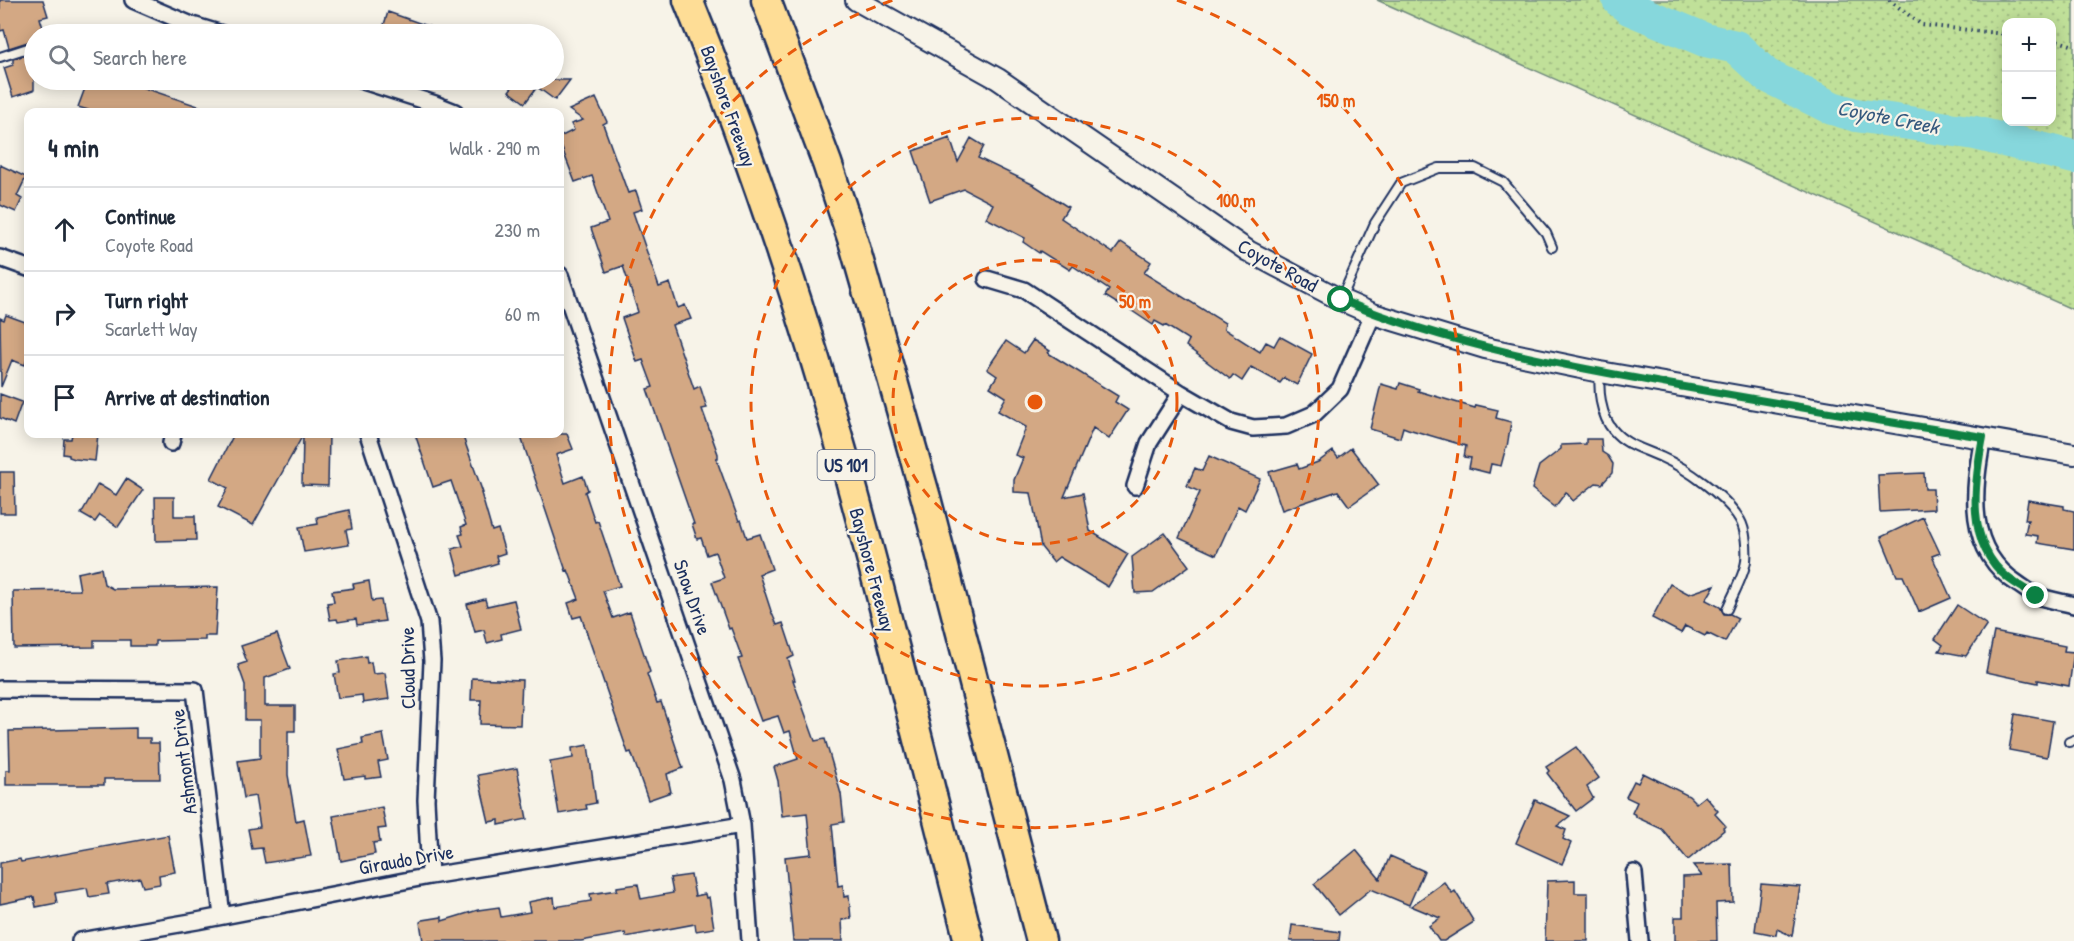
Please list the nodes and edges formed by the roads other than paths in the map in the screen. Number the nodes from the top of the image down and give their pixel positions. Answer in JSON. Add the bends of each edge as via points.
{"nodes":[{"id":1,"x":133,"y":0,"type":"edge"},
{"id":2,"x":688,"y":0,"type":"edge"},
{"id":3,"x":856,"y":0,"type":"edge"},
{"id":4,"x":767,"y":3,"type":"edge"},
{"id":5,"x":189,"y":24,"type":"edge"},
{"id":6,"x":24,"y":49,"type":"edge"},
{"id":7,"x":0,"y":57,"type":"edge"},
{"id":8,"x":391,"y":90,"type":"edge"},
{"id":9,"x":445,"y":108,"type":"edge"},
{"id":10,"x":1552,"y":247,"type":"dead end"},
{"id":11,"x":0,"y":258,"type":"edge"},
{"id":12,"x":24,"y":267,"type":"edge"},
{"id":13,"x":987,"y":279,"type":"dead end"},
{"id":14,"x":564,"y":287,"type":"edge"},
{"id":15,"x":1341,"y":300,"type":"junction"},
{"id":16,"x":1373,"y":314,"type":"junction"},
{"id":17,"x":1600,"y":372,"type":"junction"},
{"id":18,"x":1181,"y":393,"type":"junction"},
{"id":19,"x":1983,"y":437,"type":"junction"},
{"id":20,"x":369,"y":438,"type":"edge"},
{"id":21,"x":2074,"y":454,"type":"edge"},
{"id":22,"x":1135,"y":486,"type":"dead end"},
{"id":23,"x":2074,"y":605,"type":"edge"},
{"id":24,"x":1727,"y":609,"type":"dead end"},
{"id":25,"x":0,"y":689,"type":"edge"},
{"id":26,"x":741,"y":825,"type":"junction"},
{"id":27,"x":1634,"y":873,"type":"dead end"},
{"id":28,"x":430,"y":876,"type":"junction"},
{"id":29,"x":222,"y":916,"type":"junction"},
{"id":30,"x":80,"y":941,"type":"edge"},
{"id":31,"x":750,"y":941,"type":"edge"},
{"id":32,"x":969,"y":941,"type":"edge"},
{"id":33,"x":1041,"y":941,"type":"edge"},
{"id":34,"x":1640,"y":941,"type":"edge"}],
"edges":[{"from":1,"to":5,"type":"street"},
{"from":2,"to":32,"type":"highway","name":"Bayshore Freeway","number":"US 101","via":[[770,219],[848,472]]},
{"from":3,"to":15,"type":"street","name":"Coyote Road","via":[[998,79],[1248,250]]},
{"from":4,"to":33,"type":"highway","via":[[854,244],[926,498]]},
{"from":6,"to":7,"type":"lane"},
{"from":8,"to":9,"type":"street"},
{"from":10,"to":15,"type":"lane","via":[[1546,233],[1503,182],[1475,168],[1439,168],[1401,183],[1375,224]]},
{"from":11,"to":12,"type":"street"},
{"from":13,"to":18,"type":"street","via":[[1024,290]]},
{"from":14,"to":26,"type":"street","name":"Snow Drive","via":[[720,739]]},
{"from":15,"to":16,"type":"street","name":"Coyote Road"},
{"from":16,"to":17,"type":"street","name":"Coyote Road","via":[[1485,348]]},
{"from":16,"to":18,"type":"street","via":[[1340,389],[1314,414],[1286,426],[1253,428],[1231,422]]},
{"from":17,"to":19,"type":"street","name":"Coyote Road"},
{"from":17,"to":24,"type":"lane","via":[[1598,391],[1612,429],[1626,441],[1682,468],[1724,501],[1741,522],[1746,562]]},
{"from":18,"to":22,"type":"street","via":[[1149,443]]},
{"from":19,"to":21,"type":"street","name":"Coyote Road"},
{"from":19,"to":23,"type":"street","via":[[1974,513],[1990,558],[2007,577],[2036,596]]},
{"from":20,"to":28,"type":"street","name":"Cloud Drive","via":[[429,622],[432,661],[426,800]]},
{"from":25,"to":29,"type":"street","name":"Ashmont Drive","via":[[195,690]]},
{"from":26,"to":28,"type":"street","name":"Giraudo Drive"},
{"from":26,"to":31,"type":"street","name":"Snow Drive"},
{"from":27,"to":34,"type":"street"},
{"from":28,"to":29,"type":"street","name":"Giraudo Drive"},
{"from":29,"to":30,"type":"street","name":"Giraudo Drive"}]}
